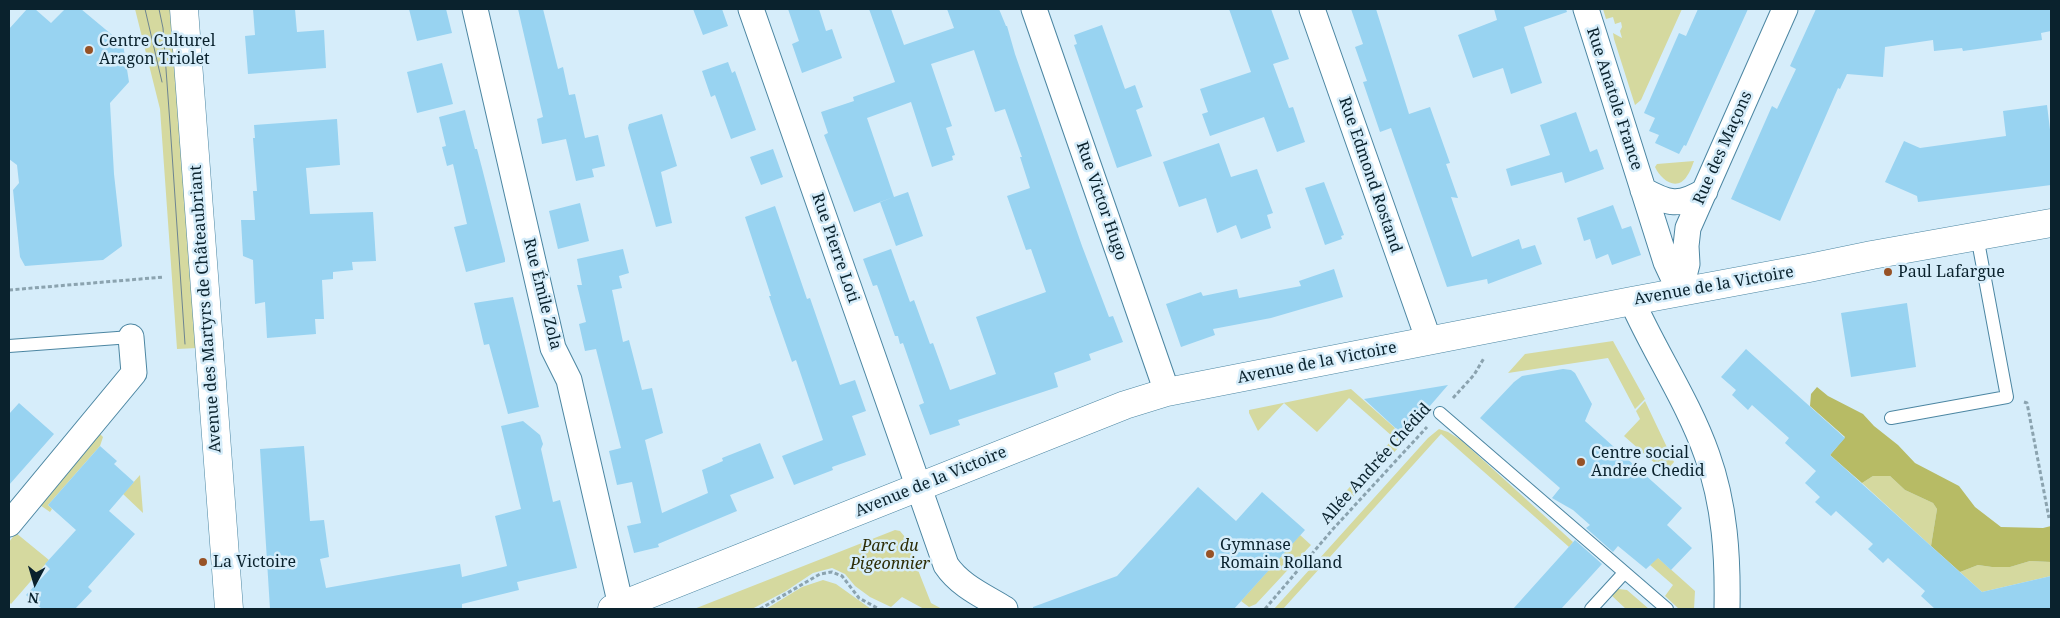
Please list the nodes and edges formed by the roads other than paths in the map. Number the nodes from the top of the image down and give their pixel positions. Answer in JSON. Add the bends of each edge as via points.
{"nodes":[{"id":1,"x":184,"y":9,"type":"edge"},
{"id":2,"x":475,"y":9,"type":"edge"},
{"id":3,"x":752,"y":9,"type":"edge"},
{"id":4,"x":1034,"y":9,"type":"edge"},
{"id":5,"x":1312,"y":9,"type":"edge"},
{"id":6,"x":1586,"y":9,"type":"edge"},
{"id":7,"x":1785,"y":9,"type":"edge"},
{"id":8,"x":1643,"y":190,"type":"junction"},
{"id":9,"x":1705,"y":190,"type":"junction"},
{"id":10,"x":2051,"y":224,"type":"edge"},
{"id":11,"x":1977,"y":236,"type":"junction"},
{"id":12,"x":1680,"y":292,"type":"junction"},
{"id":13,"x":1632,"y":301,"type":"junction"},
{"id":14,"x":131,"y":337,"type":"joint"},
{"id":15,"x":1429,"y":341,"type":"junction"},
{"id":16,"x":9,"y":346,"type":"edge"},
{"id":17,"x":1167,"y":392,"type":"junction"},
{"id":18,"x":1440,"y":413,"type":"road end"},
{"id":19,"x":1891,"y":418,"type":"dead end"},
{"id":20,"x":919,"y":487,"type":"junction"},
{"id":21,"x":9,"y":524,"type":"edge"},
{"id":22,"x":1624,"y":573,"type":"junction"},
{"id":23,"x":617,"y":608,"type":"edge"},
{"id":24,"x":229,"y":609,"type":"edge"},
{"id":25,"x":1005,"y":609,"type":"edge"},
{"id":26,"x":1591,"y":609,"type":"edge"},
{"id":27,"x":1667,"y":609,"type":"edge"},
{"id":28,"x":1727,"y":609,"type":"edge"}],
"edges":[{"from":1,"to":24,"type":"street","name":"Avenue des Martyrs de Châteaubriant"},
{"from":2,"to":23,"type":"street","name":"Rue Émile Zola","via":[[553,348],[569,380]]},
{"from":3,"to":20,"type":"street","name":"Rue Pierre Loti"},
{"from":4,"to":17,"type":"street","name":"Rue Victor Hugo"},
{"from":5,"to":15,"type":"street","name":"Rue Edmond Rostand"},
{"from":6,"to":8,"type":"street","name":"Rue Anatole France"},
{"from":7,"to":9,"type":"street","name":"Rue des Maçons"},
{"from":8,"to":9,"type":"street","name":"Rue Anatole France","via":[[1670,203],[1686,200]]},
{"from":8,"to":12,"type":"street","name":"Rue Anatole France","via":[[1668,267]]},
{"from":9,"to":12,"type":"street","name":"Rue des Maçons","via":[[1688,228],[1687,264]]},
{"from":10,"to":11,"type":"street","name":"Avenue de la Victoire"},
{"from":11,"to":12,"type":"street","name":"Avenue de la Victoire"},
{"from":11,"to":19,"type":"lane","via":[[2007,397]]},
{"from":12,"to":13,"type":"street","name":"Avenue de la Victoire"},
{"from":13,"to":15,"type":"street","name":"Avenue de la Victoire"},
{"from":13,"to":28,"type":"street","via":[[1708,455],[1725,528]]},
{"from":14,"to":16,"type":"lane"},
{"from":14,"to":21,"type":"street","via":[[134,373]]},
{"from":15,"to":17,"type":"street","name":"Avenue de la Victoire"},
{"from":17,"to":20,"type":"street","name":"Avenue de la Victoire","via":[[1125,405]]},
{"from":18,"to":22,"type":"lane"},
{"from":20,"to":23,"type":"street","name":"Avenue de la Victoire"},
{"from":20,"to":25,"type":"street","name":"Rue Pierre Loti","via":[[946,565],[953,576]]},
{"from":22,"to":26,"type":"lane"},
{"from":22,"to":27,"type":"lane"}]}
